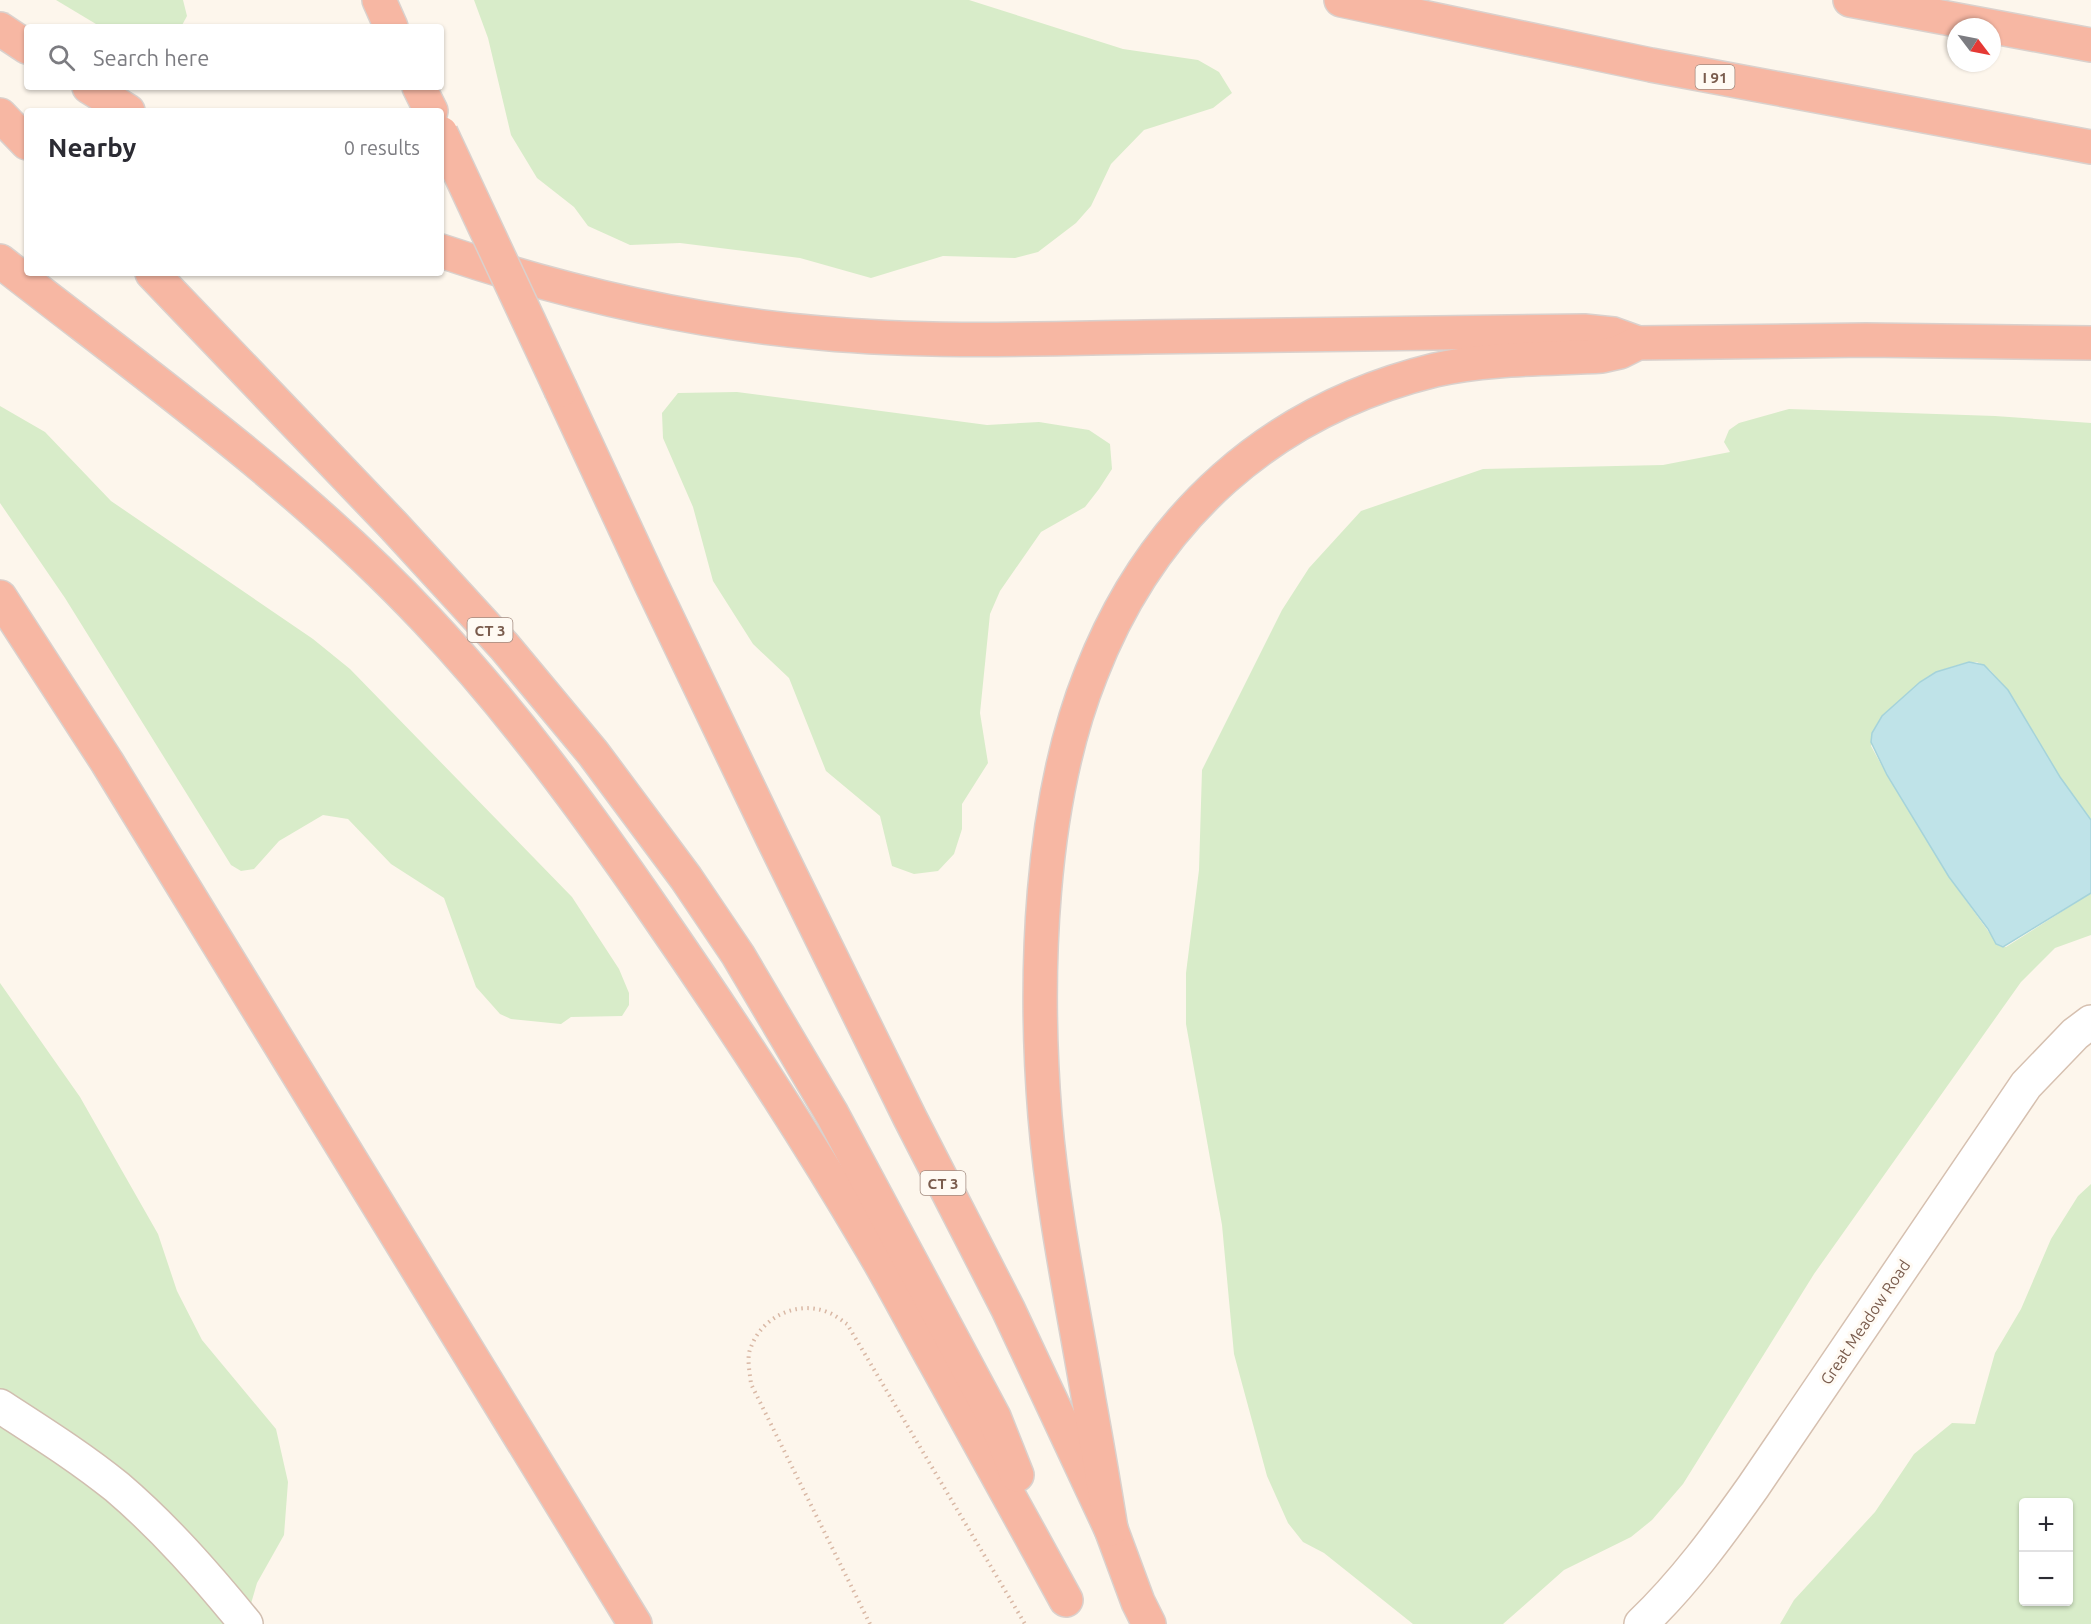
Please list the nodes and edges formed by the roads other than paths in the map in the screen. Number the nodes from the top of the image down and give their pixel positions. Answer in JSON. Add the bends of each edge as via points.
{"nodes":[{"id":1,"x":379,"y":0,"type":"edge"},
{"id":2,"x":1341,"y":0,"type":"edge"},
{"id":3,"x":1850,"y":0,"type":"edge"},
{"id":4,"x":390,"y":24,"type":"edge"},
{"id":5,"x":0,"y":29,"type":"edge"},
{"id":6,"x":24,"y":45,"type":"edge"},
{"id":7,"x":2091,"y":45,"type":"edge"},
{"id":8,"x":94,"y":90,"type":"edge"},
{"id":9,"x":420,"y":90,"type":"edge"},
{"id":10,"x":123,"y":108,"type":"edge"},
{"id":11,"x":430,"y":108,"type":"edge"},
{"id":12,"x":0,"y":115,"type":"edge"},
{"id":13,"x":444,"y":139,"type":"edge"},
{"id":14,"x":24,"y":140,"type":"edge"},
{"id":15,"x":2091,"y":147,"type":"edge"},
{"id":16,"x":444,"y":252,"type":"edge"},
{"id":17,"x":0,"y":261,"type":"edge"},
{"id":18,"x":155,"y":276,"type":"edge"},
{"id":19,"x":1638,"y":343,"type":"junction"},
{"id":20,"x":2091,"y":343,"type":"edge"},
{"id":21,"x":0,"y":597,"type":"edge"},
{"id":22,"x":2091,"y":1022,"type":"edge"},
{"id":23,"x":0,"y":1406,"type":"edge"},
{"id":24,"x":1111,"y":1529,"type":"junction"},
{"id":25,"x":1072,"y":1612,"type":"edge"},
{"id":26,"x":246,"y":1624,"type":"edge"},
{"id":27,"x":635,"y":1624,"type":"edge"},
{"id":28,"x":1149,"y":1624,"type":"edge"},
{"id":29,"x":1641,"y":1624,"type":"edge"}],
"edges":[{"from":1,"to":4,"type":"highway"},
{"from":2,"to":15,"type":"highway","number":"I 91","via":[[1651,65]]},
{"from":3,"to":7,"type":"highway"},
{"from":5,"to":6,"type":"highway"},
{"from":8,"to":10,"type":"highway"},
{"from":9,"to":11,"type":"highway"},
{"from":12,"to":14,"type":"highway"},
{"from":13,"to":24,"type":"highway","number":"CT 3","bridge":true,"via":[[715,720],[1008,1309]]},
{"from":16,"to":19,"type":"highway","via":[[615,300],[700,317],[820,333],[938,339],[1584,331],[1613,334]]},
{"from":17,"to":25,"type":"highway","via":[[220,431],[331,525],[428,622],[556,774],[706,986],[868,1243]]},
{"from":18,"to":25,"type":"highway","number":"CT 3","via":[[504,646],[593,753],[686,878],[738,955],[820,1095],[994,1417]]},
{"from":19,"to":20,"type":"highway"},
{"from":19,"to":24,"type":"highway","via":[[1602,356],[1436,370],[1389,384],[1304,421],[1256,450],[1204,496],[1155,556],[1109,632],[1090,676],[1062,773],[1047,878],[1041,996],[1052,1185]]},
{"from":21,"to":27,"type":"highway","via":[[113,772]]},
{"from":22,"to":29,"type":"street","name":"Great Meadow Road","via":[[2026,1085],[1714,1542]]},
{"from":23,"to":26,"type":"street","via":[[117,1487],[164,1530]]},
{"from":24,"to":28,"type":"highway","number":"CT 3"}]}
